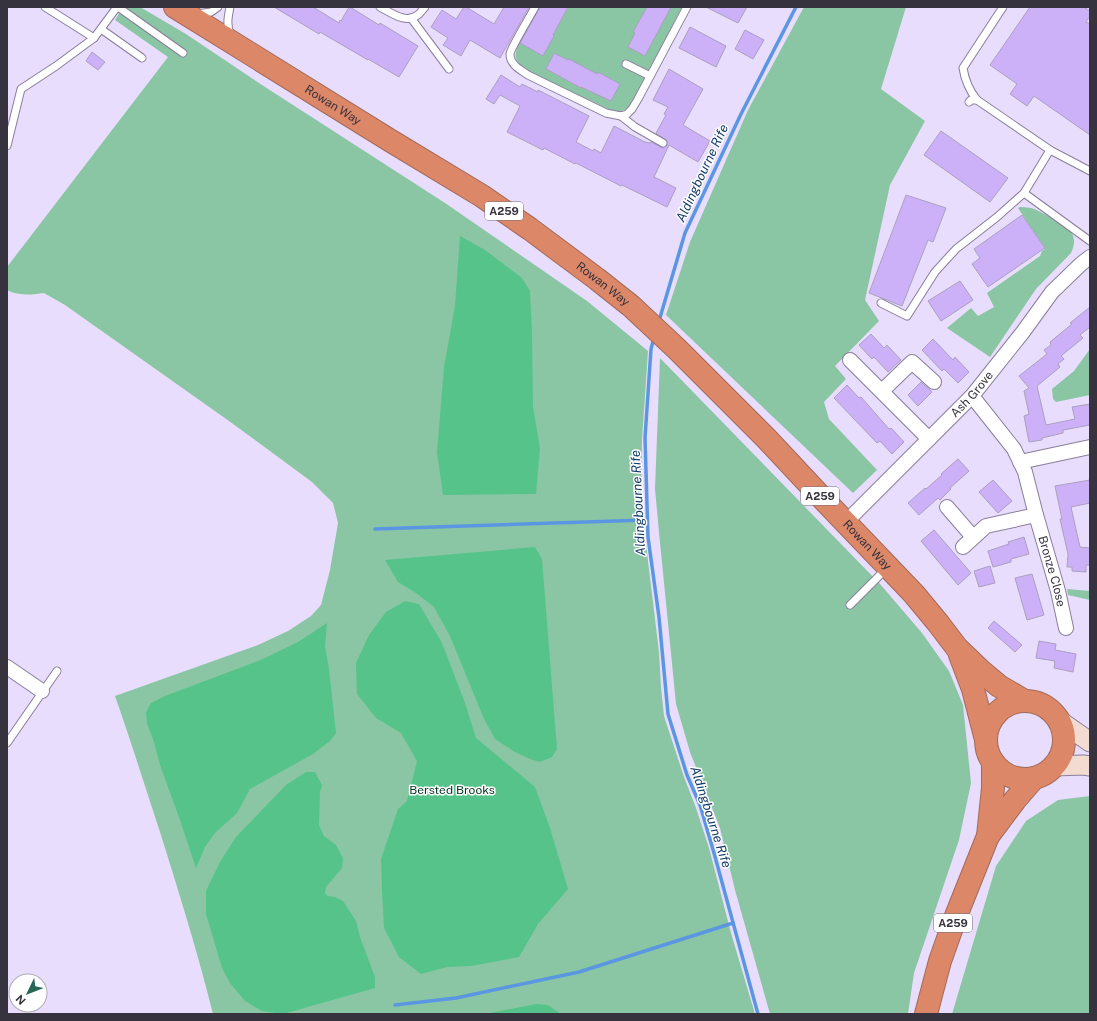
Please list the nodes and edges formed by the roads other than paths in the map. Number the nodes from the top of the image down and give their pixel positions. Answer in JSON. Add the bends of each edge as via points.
{"nodes":[{"id":1,"x":46,"y":7,"type":"edge"},
{"id":2,"x":118,"y":7,"type":"edge"},
{"id":3,"x":218,"y":7,"type":"edge"},
{"id":4,"x":230,"y":7,"type":"edge"},
{"id":5,"x":380,"y":7,"type":"edge"},
{"id":6,"x":425,"y":7,"type":"edge"},
{"id":7,"x":535,"y":7,"type":"edge"},
{"id":8,"x":687,"y":7,"type":"edge"},
{"id":9,"x":1003,"y":7,"type":"edge"},
{"id":10,"x":182,"y":11,"type":"edge"},
{"id":11,"x":411,"y":18,"type":"junction"},
{"id":12,"x":101,"y":29,"type":"junction"},
{"id":13,"x":94,"y":38,"type":"junction"},
{"id":14,"x":236,"y":45,"type":"junction"},
{"id":15,"x":183,"y":53,"type":"dead end"},
{"id":16,"x":142,"y":58,"type":"dead end"},
{"id":17,"x":626,"y":64,"type":"dead end"},
{"id":18,"x":449,"y":69,"type":"dead end"},
{"id":19,"x":650,"y":76,"type":"junction"},
{"id":20,"x":977,"y":100,"type":"junction"},
{"id":21,"x":968,"y":102,"type":"dead end"},
{"id":22,"x":621,"y":116,"type":"junction"},
{"id":23,"x":663,"y":143,"type":"dead end"},
{"id":24,"x":7,"y":146,"type":"edge"},
{"id":25,"x":1050,"y":150,"type":"junction"},
{"id":26,"x":1090,"y":171,"type":"edge"},
{"id":27,"x":1024,"y":193,"type":"junction"},
{"id":28,"x":1090,"y":241,"type":"edge"},
{"id":29,"x":1090,"y":257,"type":"edge"},
{"id":30,"x":881,"y":303,"type":"dead end"},
{"id":31,"x":850,"y":360,"type":"dead end"},
{"id":32,"x":934,"y":382,"type":"dead end"},
{"id":33,"x":882,"y":391,"type":"junction"},
{"id":34,"x":972,"y":396,"type":"junction"},
{"id":35,"x":929,"y":439,"type":"junction"},
{"id":36,"x":1090,"y":447,"type":"edge"},
{"id":37,"x":1020,"y":462,"type":"junction"},
{"id":38,"x":947,"y":507,"type":"dead end"},
{"id":39,"x":1036,"y":515,"type":"junction"},
{"id":40,"x":845,"y":522,"type":"junction"},
{"id":41,"x":974,"y":537,"type":"junction"},
{"id":42,"x":963,"y":547,"type":"dead end"},
{"id":43,"x":888,"y":567,"type":"junction"},
{"id":44,"x":850,"y":605,"type":"dead end"},
{"id":45,"x":1066,"y":628,"type":"dead end"},
{"id":46,"x":957,"y":648,"type":"junction"},
{"id":47,"x":7,"y":667,"type":"edge"},
{"id":48,"x":57,"y":671,"type":"dead end"},
{"id":49,"x":42,"y":691,"type":"junction"},
{"id":50,"x":1023,"y":700,"type":"junction"},
{"id":51,"x":1060,"y":721,"type":"junction"},
{"id":52,"x":985,"y":736,"type":"junction"},
{"id":53,"x":1090,"y":742,"type":"edge"},
{"id":54,"x":7,"y":743,"type":"edge"},
{"id":55,"x":992,"y":762,"type":"junction"},
{"id":56,"x":1055,"y":766,"type":"junction"},
{"id":57,"x":1090,"y":766,"type":"edge"},
{"id":58,"x":1034,"y":778,"type":"junction"},
{"id":59,"x":988,"y":836,"type":"junction"},
{"id":60,"x":926,"y":1014,"type":"edge"}],
"edges":[{"from":1,"to":13,"type":"lane"},
{"from":2,"to":12,"type":"lane"},
{"from":2,"to":15,"type":"lane"},
{"from":3,"to":10,"type":"lane","via":[[211,12]]},
{"from":4,"to":14,"type":"lane","via":[[228,30]]},
{"from":5,"to":11,"type":"lane","via":[[404,19]]},
{"from":6,"to":11,"type":"lane"},
{"from":7,"to":22,"type":"lane","via":[[510,54],[513,63],[528,75],[606,113]]},
{"from":8,"to":19,"type":"lane"},
{"from":9,"to":20,"type":"lane","via":[[963,68],[967,84]]},
{"from":10,"to":14,"type":"highway","name":"Rowan Way","number":"A259"},
{"from":11,"to":18,"type":"lane"},
{"from":12,"to":13,"type":"lane"},
{"from":12,"to":16,"type":"lane"},
{"from":13,"to":24,"type":"lane","via":[[21,89]]},
{"from":14,"to":40,"type":"highway","name":"Rowan Way","number":"A259","via":[[482,196],[597,279],[677,349]]},
{"from":17,"to":19,"type":"lane"},
{"from":19,"to":22,"type":"lane","via":[[632,109]]},
{"from":20,"to":21,"type":"lane"},
{"from":20,"to":25,"type":"lane"},
{"from":22,"to":23,"type":"lane"},
{"from":25,"to":26,"type":"lane"},
{"from":25,"to":27,"type":"lane"},
{"from":27,"to":28,"type":"lane"},
{"from":27,"to":30,"type":"lane","via":[[956,249],[935,272],[907,316]]},
{"from":29,"to":34,"type":"street","name":"Ash Grove","via":[[1052,292]]},
{"from":31,"to":33,"type":"street"},
{"from":32,"to":33,"type":"street","via":[[912,362]]},
{"from":33,"to":35,"type":"street"},
{"from":34,"to":35,"type":"street","name":"Ash Grove"},
{"from":34,"to":37,"type":"street","name":"Bronze Close","via":[[1014,449]]},
{"from":35,"to":40,"type":"street","name":"Ash Grove"},
{"from":36,"to":37,"type":"street"},
{"from":37,"to":39,"type":"street","name":"Bronze Close"},
{"from":38,"to":41,"type":"street"},
{"from":39,"to":41,"type":"street","via":[[986,526]]},
{"from":39,"to":45,"type":"street","name":"Bronze Close"},
{"from":40,"to":43,"type":"highway","name":"Rowan Way","number":"A259"},
{"from":41,"to":42,"type":"street"},
{"from":43,"to":44,"type":"lane"},
{"from":43,"to":46,"type":"highway","name":"Rowan Way","number":"A259","via":[[914,594]]},
{"from":46,"to":50,"type":"highway","name":"Rowan Way","number":"A259","via":[[999,686]]},
{"from":46,"to":52,"type":"highway","name":"Rowan Way","number":"A259","via":[[973,689]]},
{"from":47,"to":49,"type":"street"},
{"from":48,"to":49,"type":"lane"},
{"from":49,"to":54,"type":"lane"},
{"from":50,"to":51,"type":"highway","via":[[1045,705]]},
{"from":50,"to":52,"type":"highway","via":[[1002,707],[993,715]]},
{"from":51,"to":53,"type":"street"},
{"from":51,"to":56,"type":"highway","via":[[1064,732],[1064,744]]},
{"from":52,"to":55,"type":"highway"},
{"from":55,"to":58,"type":"highway","via":[[1000,771],[1011,777]]},
{"from":55,"to":59,"type":"highway","number":"A259","via":[[993,788]]},
{"from":56,"to":57,"type":"street"},
{"from":56,"to":58,"type":"highway","via":[[1042,776]]},
{"from":58,"to":59,"type":"highway","number":"A259"},
{"from":59,"to":60,"type":"highway","number":"A259","via":[[958,910]]}]}
